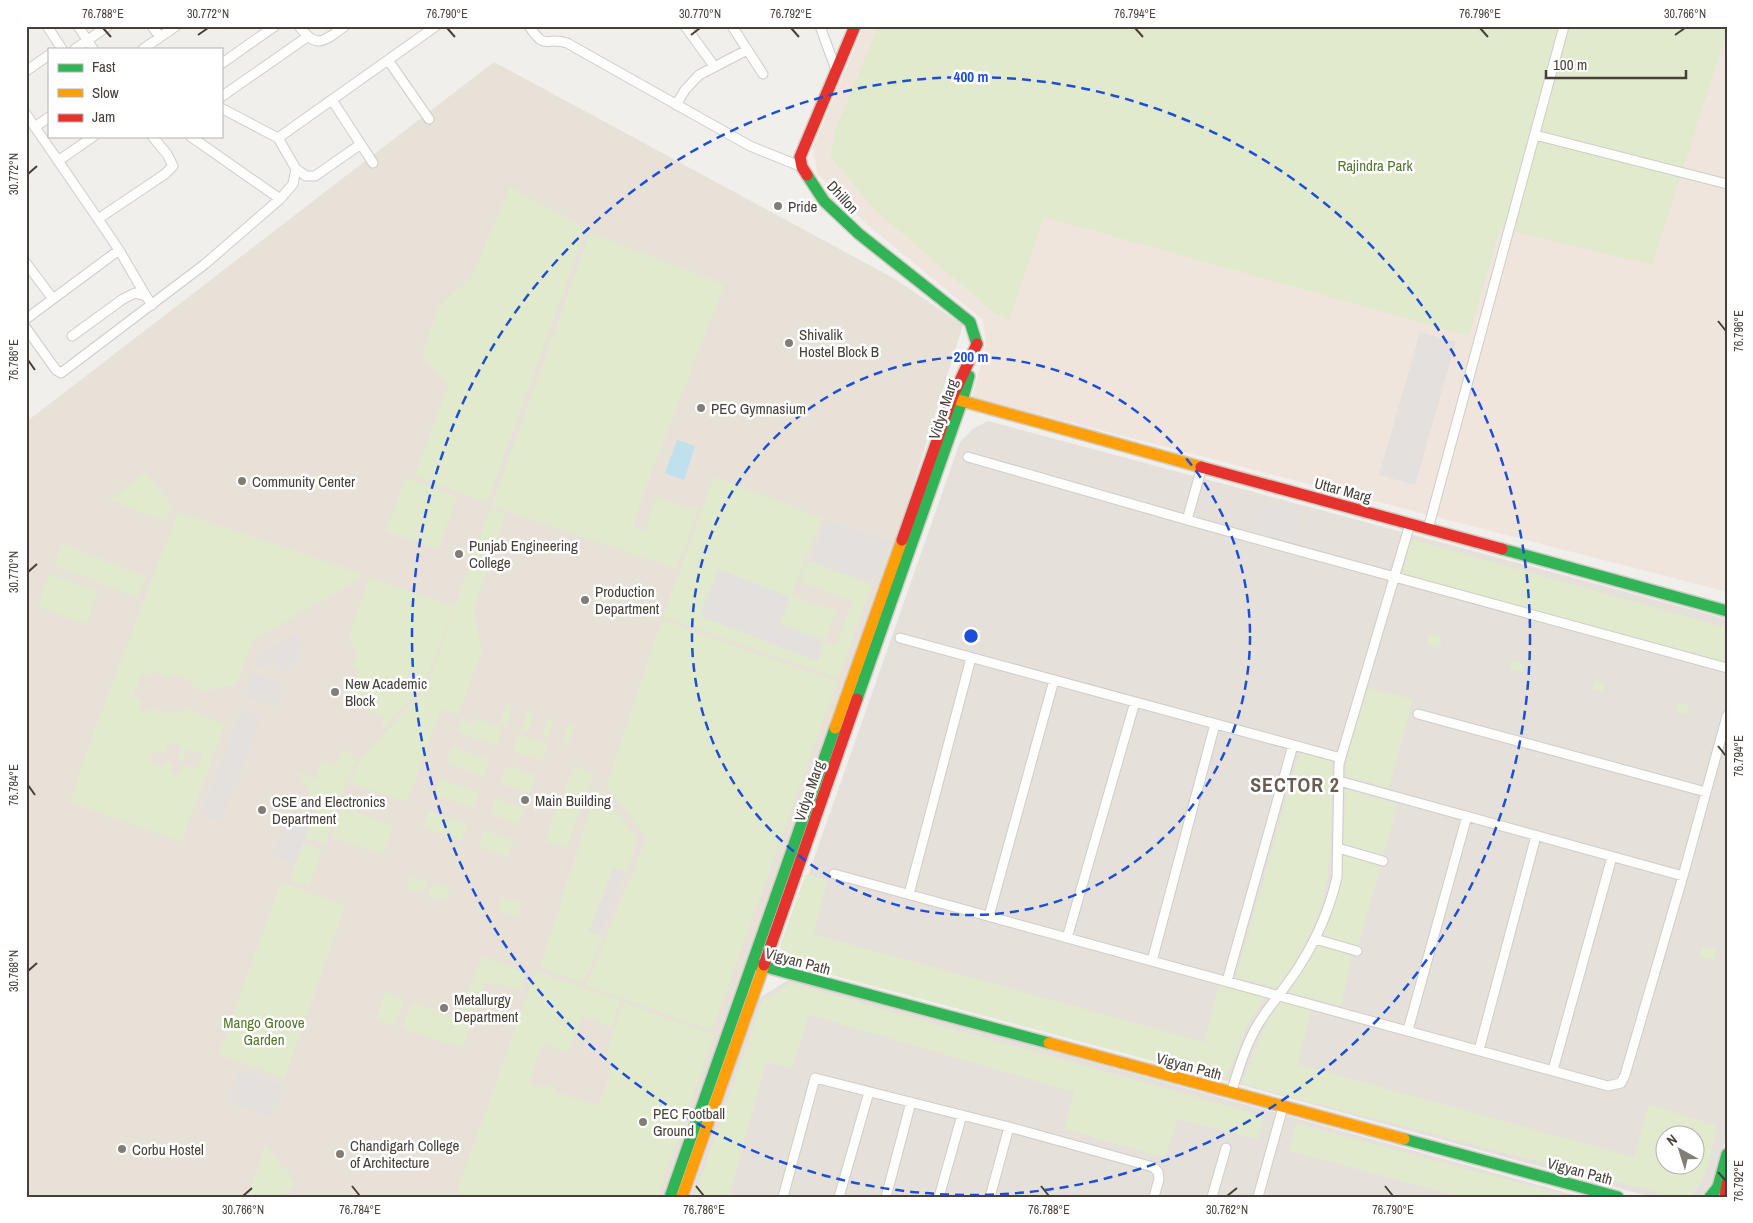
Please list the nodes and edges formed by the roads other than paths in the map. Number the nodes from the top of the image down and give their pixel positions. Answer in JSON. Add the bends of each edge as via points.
{"nodes":[{"id":1,"x":47,"y":26,"type":"edge"},
{"id":2,"x":78,"y":26,"type":"edge"},
{"id":3,"x":108,"y":26,"type":"edge"},
{"id":4,"x":152,"y":26,"type":"edge"},
{"id":5,"x":176,"y":26,"type":"edge"},
{"id":6,"x":275,"y":26,"type":"edge"},
{"id":7,"x":300,"y":26,"type":"edge"},
{"id":8,"x":346,"y":26,"type":"edge"},
{"id":9,"x":436,"y":26,"type":"edge"},
{"id":10,"x":529,"y":26,"type":"edge"},
{"id":11,"x":685,"y":26,"type":"edge"},
{"id":12,"x":732,"y":26,"type":"edge"},
{"id":13,"x":820,"y":26,"type":"edge"},
{"id":14,"x":855,"y":26,"type":"edge"},
{"id":15,"x":1564,"y":26,"type":"edge"},
{"id":16,"x":307,"y":37,"type":"junction"},
{"id":17,"x":160,"y":38,"type":"junction"},
{"id":18,"x":87,"y":40,"type":"junction"},
{"id":19,"x":60,"y":48,"type":"edge"},
{"id":20,"x":77,"y":48,"type":"edge"},
{"id":21,"x":92,"y":48,"type":"edge"},
{"id":22,"x":145,"y":48,"type":"edge"},
{"id":23,"x":747,"y":50,"type":"junction"},
{"id":24,"x":48,"y":56,"type":"edge"},
{"id":25,"x":388,"y":60,"type":"junction"},
{"id":26,"x":222,"y":63,"type":"edge"},
{"id":27,"x":714,"y":66,"type":"junction"},
{"id":28,"x":836,"y":70,"type":"junction"},
{"id":29,"x":26,"y":71,"type":"edge"},
{"id":30,"x":763,"y":74,"type":"dead end"},
{"id":31,"x":222,"y":96,"type":"edge"},
{"id":32,"x":332,"y":100,"type":"junction"},
{"id":33,"x":676,"y":105,"type":"junction"},
{"id":34,"x":222,"y":109,"type":"edge"},
{"id":35,"x":26,"y":114,"type":"edge"},
{"id":36,"x":48,"y":119,"type":"edge"},
{"id":37,"x":429,"y":119,"type":"dead end"},
{"id":38,"x":35,"y":126,"type":"junction"},
{"id":39,"x":1535,"y":135,"type":"junction"},
{"id":40,"x":91,"y":138,"type":"edge"},
{"id":41,"x":157,"y":138,"type":"edge"},
{"id":42,"x":193,"y":138,"type":"edge"},
{"id":43,"x":278,"y":138,"type":"junction"},
{"id":44,"x":361,"y":144,"type":"junction"},
{"id":45,"x":58,"y":161,"type":"junction"},
{"id":46,"x":374,"y":163,"type":"dead end"},
{"id":47,"x":802,"y":167,"type":"junction"},
{"id":48,"x":296,"y":169,"type":"junction"},
{"id":49,"x":1727,"y":184,"type":"edge"},
{"id":50,"x":280,"y":199,"type":"junction"},
{"id":51,"x":98,"y":219,"type":"junction"},
{"id":52,"x":119,"y":250,"type":"junction"},
{"id":53,"x":26,"y":263,"type":"edge"},
{"id":54,"x":146,"y":296,"type":"junction"},
{"id":55,"x":53,"y":299,"type":"junction"},
{"id":56,"x":152,"y":304,"type":"junction"},
{"id":57,"x":26,"y":319,"type":"edge"},
{"id":58,"x":26,"y":328,"type":"edge"},
{"id":59,"x":72,"y":336,"type":"dead end"},
{"id":60,"x":978,"y":344,"type":"joint"},
{"id":61,"x":957,"y":400,"type":"junction"},
{"id":62,"x":968,"y":457,"type":"dead end"},
{"id":63,"x":1202,"y":467,"type":"junction"},
{"id":64,"x":1186,"y":520,"type":"junction"},
{"id":65,"x":1410,"y":524,"type":"junction"},
{"id":66,"x":1428,"y":529,"type":"junction"},
{"id":67,"x":1394,"y":577,"type":"junction"},
{"id":68,"x":1727,"y":611,"type":"edge"},
{"id":69,"x":900,"y":638,"type":"dead end"},
{"id":70,"x":971,"y":658,"type":"junction"},
{"id":71,"x":1727,"y":668,"type":"edge"},
{"id":72,"x":1054,"y":680,"type":"junction"},
{"id":73,"x":1135,"y":702,"type":"junction"},
{"id":74,"x":1418,"y":714,"type":"dead end"},
{"id":75,"x":1727,"y":716,"type":"edge"},
{"id":76,"x":1215,"y":724,"type":"junction"},
{"id":77,"x":1293,"y":745,"type":"junction"},
{"id":78,"x":1341,"y":758,"type":"junction"},
{"id":79,"x":1339,"y":781,"type":"junction"},
{"id":80,"x":1706,"y":792,"type":"junction"},
{"id":81,"x":1467,"y":816,"type":"junction"},
{"id":82,"x":1536,"y":836,"type":"junction"},
{"id":83,"x":1338,"y":848,"type":"junction"},
{"id":84,"x":1612,"y":857,"type":"junction"},
{"id":85,"x":1383,"y":861,"type":"dead end"},
{"id":86,"x":834,"y":874,"type":"dead end"},
{"id":87,"x":1683,"y":876,"type":"junction"},
{"id":88,"x":909,"y":894,"type":"junction"},
{"id":89,"x":989,"y":916,"type":"junction"},
{"id":90,"x":1067,"y":938,"type":"junction"},
{"id":91,"x":1315,"y":939,"type":"junction"},
{"id":92,"x":1357,"y":951,"type":"dead end"},
{"id":93,"x":1152,"y":961,"type":"junction"},
{"id":94,"x":758,"y":965,"type":"junction"},
{"id":95,"x":1227,"y":981,"type":"junction"},
{"id":96,"x":1278,"y":995,"type":"junction"},
{"id":97,"x":1408,"y":1030,"type":"junction"},
{"id":98,"x":1479,"y":1050,"type":"junction"},
{"id":99,"x":1552,"y":1070,"type":"junction"},
{"id":100,"x":869,"y":1092,"type":"junction"},
{"id":101,"x":1231,"y":1093,"type":"junction"},
{"id":102,"x":910,"y":1102,"type":"junction"},
{"id":103,"x":1283,"y":1107,"type":"junction"},
{"id":104,"x":962,"y":1115,"type":"junction"},
{"id":105,"x":1009,"y":1127,"type":"junction"},
{"id":106,"x":1226,"y":1148,"type":"dead end"},
{"id":107,"x":1727,"y":1154,"type":"edge"},
{"id":108,"x":1727,"y":1184,"type":"edge"},
{"id":109,"x":670,"y":1197,"type":"edge"},
{"id":110,"x":682,"y":1197,"type":"edge"},
{"id":111,"x":783,"y":1197,"type":"edge"},
{"id":112,"x":839,"y":1197,"type":"edge"},
{"id":113,"x":886,"y":1197,"type":"edge"},
{"id":114,"x":939,"y":1197,"type":"edge"},
{"id":115,"x":990,"y":1197,"type":"edge"},
{"id":116,"x":1154,"y":1197,"type":"edge"},
{"id":117,"x":1212,"y":1197,"type":"edge"},
{"id":118,"x":1258,"y":1197,"type":"edge"},
{"id":119,"x":1618,"y":1197,"type":"edge"},
{"id":120,"x":1710,"y":1197,"type":"edge"},
{"id":121,"x":1725,"y":1197,"type":"edge"}],
"edges":[{"from":1,"to":19,"type":"street"},
{"from":2,"to":18,"type":"street"},
{"from":3,"to":18,"type":"street"},
{"from":4,"to":17,"type":"street"},
{"from":5,"to":17,"type":"street"},
{"from":6,"to":26,"type":"street"},
{"from":7,"to":16,"type":"street"},
{"from":8,"to":16,"type":"street","via":[[321,42]]},
{"from":9,"to":25,"type":"street"},
{"from":10,"to":33,"type":"street","via":[[540,41],[567,43]]},
{"from":11,"to":27,"type":"street"},
{"from":12,"to":23,"type":"street"},
{"from":13,"to":28,"type":"street"},
{"from":14,"to":28,"type":"main road"},
{"from":15,"to":39,"type":"street"},
{"from":16,"to":31,"type":"street"},
{"from":17,"to":22,"type":"street"},
{"from":18,"to":20,"type":"street"},
{"from":18,"to":21,"type":"street"},
{"from":23,"to":27,"type":"street"},
{"from":23,"to":30,"type":"street"},
{"from":24,"to":29,"type":"street"},
{"from":25,"to":32,"type":"street"},
{"from":25,"to":37,"type":"street"},
{"from":27,"to":33,"type":"street","via":[[691,83]]},
{"from":28,"to":47,"type":"main road","via":[[800,157]]},
{"from":32,"to":43,"type":"street"},
{"from":32,"to":44,"type":"street"},
{"from":33,"to":47,"type":"street","via":[[750,146]]},
{"from":34,"to":43,"type":"street"},
{"from":35,"to":38,"type":"street"},
{"from":36,"to":38,"type":"street"},
{"from":38,"to":45,"type":"street"},
{"from":39,"to":49,"type":"street"},
{"from":39,"to":66,"type":"street"},
{"from":40,"to":45,"type":"street"},
{"from":41,"to":51,"type":"street","via":[[173,166]]},
{"from":42,"to":50,"type":"street"},
{"from":43,"to":48,"type":"street"},
{"from":44,"to":46,"type":"street"},
{"from":44,"to":48,"type":"street","via":[[315,176],[306,176]]},
{"from":45,"to":51,"type":"street"},
{"from":47,"to":60,"type":"main road","name":"Dhillon","via":[[824,201],[859,234],[970,322]]},
{"from":48,"to":50,"type":"street","via":[[294,184]]},
{"from":50,"to":56,"type":"street","via":[[205,264]]},
{"from":51,"to":52,"type":"street"},
{"from":52,"to":54,"type":"street"},
{"from":52,"to":55,"type":"street"},
{"from":53,"to":55,"type":"street"},
{"from":54,"to":56,"type":"street"},
{"from":54,"to":59,"type":"street","via":[[134,294],[123,299]]},
{"from":55,"to":57,"type":"street"},
{"from":56,"to":58,"type":"street","via":[[61,372],[56,370]]},
{"from":60,"to":61,"type":"main road","name":"Vidya Marg"},
{"from":61,"to":63,"type":"main road","name":"Uttar Marg"},
{"from":61,"to":94,"type":"main road","name":"Vidya Marg"},
{"from":62,"to":64,"type":"street"},
{"from":63,"to":64,"type":"street"},
{"from":63,"to":65,"type":"main road","name":"Uttar Marg"},
{"from":64,"to":67,"type":"street"},
{"from":65,"to":66,"type":"main road","name":"Uttar Marg"},
{"from":65,"to":67,"type":"street"},
{"from":66,"to":68,"type":"main road","name":"Uttar Marg"},
{"from":67,"to":71,"type":"street"},
{"from":67,"to":78,"type":"street"},
{"from":69,"to":70,"type":"street"},
{"from":70,"to":72,"type":"street"},
{"from":70,"to":88,"type":"street"},
{"from":72,"to":73,"type":"street"},
{"from":72,"to":89,"type":"street"},
{"from":73,"to":76,"type":"street"},
{"from":73,"to":90,"type":"street"},
{"from":74,"to":80,"type":"street"},
{"from":75,"to":80,"type":"street"},
{"from":76,"to":77,"type":"street"},
{"from":76,"to":93,"type":"street"},
{"from":77,"to":78,"type":"street"},
{"from":77,"to":95,"type":"street"},
{"from":78,"to":79,"type":"street"},
{"from":79,"to":81,"type":"street"},
{"from":79,"to":83,"type":"street"},
{"from":80,"to":87,"type":"street"},
{"from":81,"to":82,"type":"street"},
{"from":81,"to":97,"type":"street"},
{"from":82,"to":84,"type":"street"},
{"from":82,"to":98,"type":"street"},
{"from":83,"to":85,"type":"street"},
{"from":83,"to":91,"type":"street","via":[[1333,894]]},
{"from":84,"to":87,"type":"street"},
{"from":84,"to":99,"type":"street"},
{"from":86,"to":88,"type":"street"},
{"from":87,"to":99,"type":"street","via":[[1621,1083],[1608,1086]]},
{"from":88,"to":89,"type":"street"},
{"from":89,"to":90,"type":"street"},
{"from":90,"to":93,"type":"street"},
{"from":91,"to":92,"type":"street"},
{"from":91,"to":96,"type":"street"},
{"from":93,"to":95,"type":"street"},
{"from":94,"to":101,"type":"main road","name":"Vigyan Path"},
{"from":94,"to":109,"type":"main road","name":"Vidya Marg"},
{"from":94,"to":110,"type":"main road","name":"Vidya Marg"},
{"from":95,"to":96,"type":"street"},
{"from":96,"to":97,"type":"street"},
{"from":96,"to":101,"type":"street","via":[[1252,1034]]},
{"from":97,"to":98,"type":"street"},
{"from":98,"to":99,"type":"street"},
{"from":100,"to":102,"type":"street"},
{"from":100,"to":111,"type":"street","via":[[816,1078]]},
{"from":100,"to":112,"type":"street"},
{"from":101,"to":103,"type":"main road","name":"Vigyan Path"},
{"from":102,"to":104,"type":"street"},
{"from":102,"to":113,"type":"street"},
{"from":103,"to":118,"type":"street"},
{"from":103,"to":119,"type":"main road","name":"Vigyan Path"},
{"from":104,"to":105,"type":"street"},
{"from":104,"to":114,"type":"street"},
{"from":105,"to":115,"type":"street"},
{"from":105,"to":116,"type":"street","via":[[1153,1167],[1159,1179]]},
{"from":106,"to":117,"type":"street"},
{"from":107,"to":120,"type":"main road","via":[[1718,1187]]},
{"from":108,"to":121,"type":"main road"}]}
